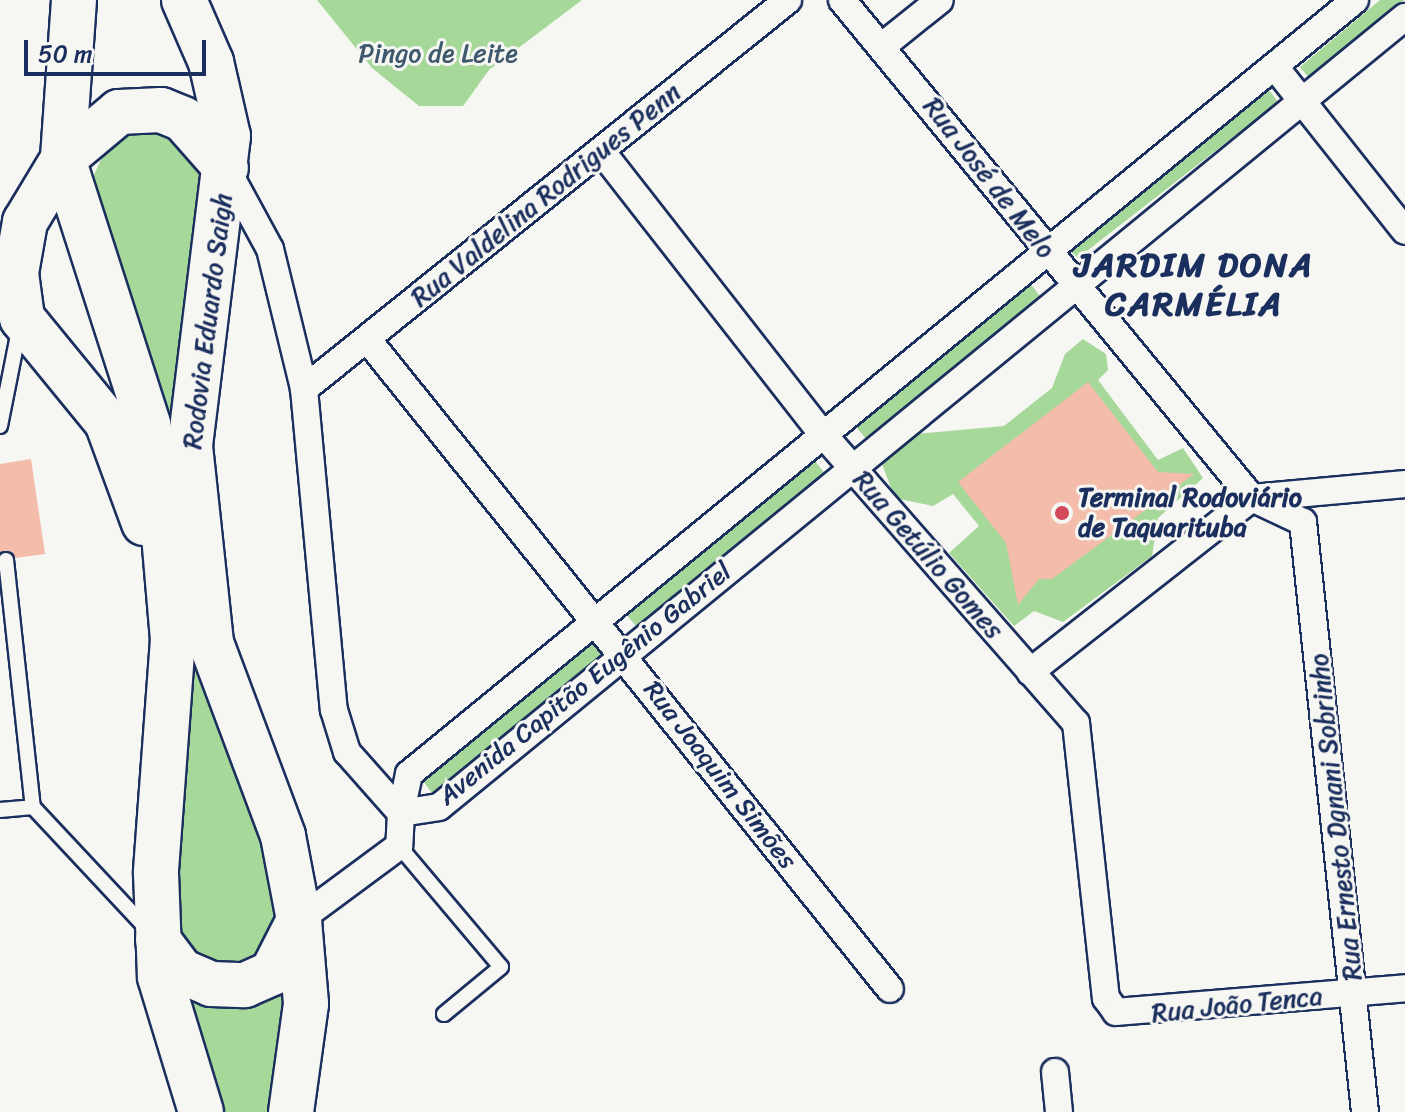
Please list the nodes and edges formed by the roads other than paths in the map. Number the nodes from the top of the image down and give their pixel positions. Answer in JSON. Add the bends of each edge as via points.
{"nodes":[{"id":1,"x":74,"y":0,"type":"edge"},
{"id":2,"x":184,"y":0,"type":"edge"},
{"id":3,"x":788,"y":0,"type":"edge"},
{"id":4,"x":842,"y":0,"type":"edge"},
{"id":5,"x":940,"y":0,"type":"edge"},
{"id":6,"x":1355,"y":0,"type":"edge"},
{"id":7,"x":1405,"y":17,"type":"edge"},
{"id":8,"x":885,"y":44,"type":"junction"},
{"id":9,"x":1275,"y":67,"type":"junction"},
{"id":10,"x":1302,"y":104,"type":"junction"},
{"id":11,"x":602,"y":152,"type":"junction"},
{"id":12,"x":63,"y":159,"type":"junction"},
{"id":13,"x":226,"y":168,"type":"junction"},
{"id":14,"x":12,"y":219,"type":"edge"},
{"id":15,"x":1405,"y":231,"type":"edge"},
{"id":16,"x":1045,"y":249,"type":"junction"},
{"id":17,"x":8,"y":271,"type":"edge"},
{"id":18,"x":1072,"y":287,"type":"junction"},
{"id":19,"x":22,"y":318,"type":"junction"},
{"id":20,"x":367,"y":339,"type":"junction"},
{"id":21,"x":304,"y":389,"type":"junction"},
{"id":22,"x":0,"y":426,"type":"edge"},
{"id":23,"x":821,"y":432,"type":"junction"},
{"id":24,"x":851,"y":467,"type":"junction"},
{"id":25,"x":1405,"y":484,"type":"edge"},
{"id":26,"x":1252,"y":498,"type":"junction"},
{"id":27,"x":1303,"y":522,"type":"joint"},
{"id":28,"x":6,"y":560,"type":"dead end"},
{"id":29,"x":163,"y":574,"type":"junction"},
{"id":30,"x":5,"y":594,"type":"edge"},
{"id":31,"x":595,"y":618,"type":"junction"},
{"id":32,"x":624,"y":654,"type":"junction"},
{"id":33,"x":1030,"y":672,"type":"junction"},
{"id":34,"x":33,"y":807,"type":"junction"},
{"id":35,"x":0,"y":810,"type":"edge"},
{"id":36,"x":401,"y":813,"type":"junction"},
{"id":37,"x":399,"y":846,"type":"junction"},
{"id":38,"x":299,"y":920,"type":"junction"},
{"id":39,"x":158,"y":940,"type":"junction"},
{"id":40,"x":1405,"y":988,"type":"edge"},
{"id":41,"x":890,"y":989,"type":"dead end"},
{"id":42,"x":1355,"y":992,"type":"junction"},
{"id":43,"x":1116,"y":1012,"type":"joint"},
{"id":44,"x":444,"y":1014,"type":"dead end"},
{"id":45,"x":1055,"y":1072,"type":"dead end"},
{"id":46,"x":201,"y":1112,"type":"edge"},
{"id":47,"x":291,"y":1112,"type":"edge"},
{"id":48,"x":1059,"y":1112,"type":"edge"},
{"id":49,"x":1365,"y":1112,"type":"edge"}],
"edges":[{"from":1,"to":12,"type":"highway","name":"Rodovia Eduardo Saigh"},
{"from":2,"to":13,"type":"highway","name":"Rodovia Eduardo Saigh","via":[[211,62],[228,136]]},
{"from":3,"to":11,"type":"street","name":"Rua Valdelina Rodrigues Penn"},
{"from":4,"to":8,"type":"street","name":"Rua José de Melo"},
{"from":5,"to":8,"type":"street"},
{"from":6,"to":9,"type":"street","name":"Avenida Capitão Eugênio Gabriel"},
{"from":7,"to":10,"type":"street","name":"Avenida Capitão Eugênio Gabriel"},
{"from":8,"to":16,"type":"street","name":"Rua José de Melo"},
{"from":9,"to":10,"type":"street"},
{"from":9,"to":16,"type":"street","name":"Avenida Capitão Eugênio Gabriel"},
{"from":10,"to":15,"type":"street"},
{"from":10,"to":18,"type":"street","name":"Avenida Capitão Eugênio Gabriel"},
{"from":11,"to":20,"type":"street","name":"Rua Valdelina Rodrigues Penn"},
{"from":11,"to":23,"type":"street","name":"Rua Getúlio Gomes"},
{"from":12,"to":13,"type":"highway","via":[[119,112],[161,110],[199,131]]},
{"from":12,"to":14,"type":"highway"},
{"from":12,"to":29,"type":"highway","name":"Rodovia Eduardo Saigh","via":[[148,424]]},
{"from":13,"to":21,"type":"street","via":[[270,249]]},
{"from":13,"to":38,"type":"highway","name":"Rodovia Eduardo Saigh","via":[[190,446],[211,643],[283,836]]},
{"from":14,"to":17,"type":"highway"},
{"from":16,"to":18,"type":"street","name":"Rua José de Melo"},
{"from":16,"to":23,"type":"street","name":"Avenida Capitão Eugênio Gabriel"},
{"from":17,"to":19,"type":"highway"},
{"from":18,"to":24,"type":"street","name":"Avenida Capitão Eugênio Gabriel"},
{"from":18,"to":26,"type":"street","name":"Rua José de Melo"},
{"from":19,"to":22,"type":"lane"},
{"from":19,"to":29,"type":"highway","via":[[107,422]]},
{"from":20,"to":21,"type":"street","name":"Rua Valdelina Rodrigues Penn"},
{"from":20,"to":31,"type":"street","name":"Rua Joaquim Simões"},
{"from":21,"to":36,"type":"street","via":[[334,710],[347,752]]},
{"from":23,"to":24,"type":"street","name":"Rua Getúlio Gomes"},
{"from":23,"to":31,"type":"street","name":"Avenida Capitão Eugênio Gabriel"},
{"from":24,"to":32,"type":"street","name":"Avenida Capitão Eugênio Gabriel"},
{"from":24,"to":33,"type":"street","name":"Rua Getúlio Gomes"},
{"from":25,"to":26,"type":"street"},
{"from":26,"to":27,"type":"street","name":"Rua José de Melo"},
{"from":26,"to":33,"type":"street"},
{"from":27,"to":42,"type":"street","name":"Rua Ernesto Dgnani Sobrinho"},
{"from":28,"to":30,"type":"lane"},
{"from":29,"to":39,"type":"highway","name":"Rodovia Eduardo Saigh","via":[[173,639]]},
{"from":30,"to":34,"type":"lane"},
{"from":31,"to":32,"type":"street","name":"Rua Joaquim Simões"},
{"from":31,"to":36,"type":"street","name":"Avenida Capitão Eugênio Gabriel","via":[[409,774]]},
{"from":32,"to":36,"type":"street","name":"Avenida Capitão Eugênio Gabriel","via":[[439,807]]},
{"from":32,"to":41,"type":"street","name":"Rua Joaquim Simões"},
{"from":33,"to":43,"type":"street","name":"Rua Getúlio Gomes","via":[[1076,723],[1106,998]]},
{"from":34,"to":35,"type":"lane"},
{"from":34,"to":39,"type":"lane"},
{"from":36,"to":37,"type":"street"},
{"from":37,"to":38,"type":"street"},
{"from":37,"to":44,"type":"lane","via":[[501,967]]},
{"from":38,"to":39,"type":"highway","via":[[272,973],[245,985],[211,984],[181,971]]},
{"from":38,"to":47,"type":"highway","name":"Rodovia Eduardo Saigh","via":[[306,1004]]},
{"from":39,"to":46,"type":"highway","name":"Rodovia Eduardo Saigh","via":[[173,1036]]},
{"from":40,"to":42,"type":"street","name":"Rua João Tenca"},
{"from":42,"to":43,"type":"street","name":"Rua João Tenca"},
{"from":42,"to":49,"type":"street","name":"Rua Ernesto Dgnani Sobrinho"},
{"from":45,"to":48,"type":"street"}]}
